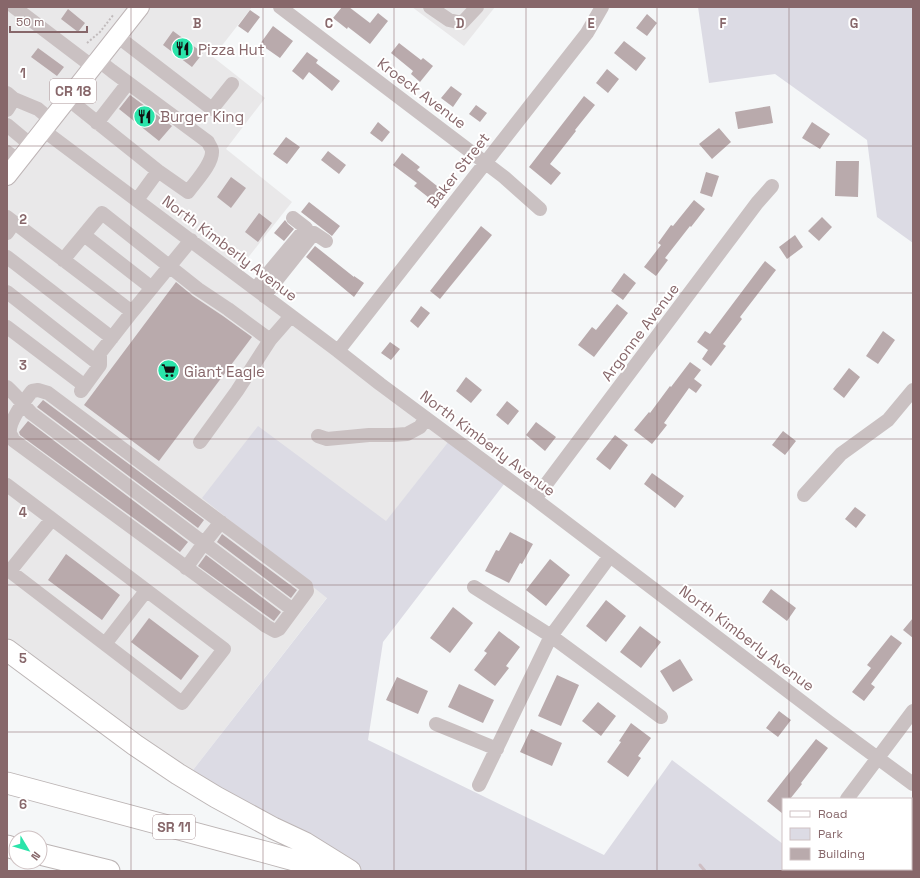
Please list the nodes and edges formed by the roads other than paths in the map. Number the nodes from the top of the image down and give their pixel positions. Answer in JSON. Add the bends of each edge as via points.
{"nodes":[{"id":1,"x":14,"y":7,"type":"edge"},
{"id":2,"x":140,"y":7,"type":"edge"},
{"id":3,"x":280,"y":7,"type":"edge"},
{"id":4,"x":430,"y":7,"type":"edge"},
{"id":5,"x":477,"y":7,"type":"edge"},
{"id":6,"x":602,"y":7,"type":"edge"},
{"id":7,"x":117,"y":36,"type":"junction"},
{"id":8,"x":95,"y":63,"type":"junction"},
{"id":9,"x":128,"y":83,"type":"junction"},
{"id":10,"x":232,"y":84,"type":"dead end"},
{"id":11,"x":68,"y":99,"type":"junction"},
{"id":12,"x":10,"y":101,"type":"edge"},
{"id":13,"x":97,"y":123,"type":"junction"},
{"id":14,"x":47,"y":125,"type":"junction"},
{"id":15,"x":7,"y":126,"type":"edge"},
{"id":16,"x":32,"y":145,"type":"junction"},
{"id":17,"x":13,"y":156,"type":"edge"},
{"id":18,"x":485,"y":163,"type":"junction"},
{"id":19,"x":158,"y":171,"type":"junction"},
{"id":20,"x":7,"y":176,"type":"edge"},
{"id":21,"x":772,"y":186,"type":"dead end"},
{"id":22,"x":137,"y":200,"type":"junction"},
{"id":23,"x":540,"y":209,"type":"dead end"},
{"id":24,"x":293,"y":218,"type":"dead end"},
{"id":25,"x":9,"y":224,"type":"edge"},
{"id":26,"x":310,"y":230,"type":"junction"},
{"id":27,"x":84,"y":235,"type":"junction"},
{"id":28,"x":191,"y":240,"type":"junction"},
{"id":29,"x":326,"y":242,"type":"dead end"},
{"id":30,"x":7,"y":257,"type":"edge"},
{"id":31,"x":63,"y":260,"type":"junction"},
{"id":32,"x":170,"y":266,"type":"junction"},
{"id":33,"x":152,"y":288,"type":"junction"},
{"id":34,"x":7,"y":292,"type":"edge"},
{"id":35,"x":260,"y":292,"type":"junction"},
{"id":36,"x":132,"y":312,"type":"junction"},
{"id":37,"x":291,"y":316,"type":"junction"},
{"id":38,"x":7,"y":327,"type":"edge"},
{"id":39,"x":112,"y":338,"type":"junction"},
{"id":40,"x":270,"y":340,"type":"junction"},
{"id":41,"x":338,"y":351,"type":"junction"},
{"id":42,"x":100,"y":365,"type":"junction"},
{"id":43,"x":7,"y":387,"type":"edge"},
{"id":44,"x":913,"y":390,"type":"edge"},
{"id":45,"x":22,"y":404,"type":"junction"},
{"id":46,"x":426,"y":418,"type":"junction"},
{"id":47,"x":318,"y":436,"type":"dead end"},
{"id":48,"x":200,"y":442,"type":"dead end"},
{"id":49,"x":7,"y":485,"type":"edge"},
{"id":50,"x":804,"y":495,"type":"dead end"},
{"id":51,"x":535,"y":499,"type":"junction"},
{"id":52,"x":52,"y":519,"type":"junction"},
{"id":53,"x":221,"y":522,"type":"junction"},
{"id":54,"x":204,"y":542,"type":"junction"},
{"id":55,"x":610,"y":556,"type":"junction"},
{"id":56,"x":186,"y":568,"type":"junction"},
{"id":57,"x":8,"y":570,"type":"edge"},
{"id":58,"x":474,"y":588,"type":"dead end"},
{"id":59,"x":146,"y":590,"type":"junction"},
{"id":60,"x":293,"y":610,"type":"junction"},
{"id":61,"x":551,"y":636,"type":"junction"},
{"id":62,"x":105,"y":644,"type":"junction"},
{"id":63,"x":7,"y":650,"type":"edge"},
{"id":64,"x":913,"y":711,"type":"edge"},
{"id":65,"x":661,"y":717,"type":"dead end"},
{"id":66,"x":436,"y":724,"type":"dead end"},
{"id":67,"x":497,"y":749,"type":"junction"},
{"id":68,"x":878,"y":757,"type":"junction"},
{"id":69,"x":7,"y":783,"type":"edge"},
{"id":70,"x":913,"y":784,"type":"edge"},
{"id":71,"x":480,"y":785,"type":"dead end"},
{"id":72,"x":848,"y":798,"type":"edge"},
{"id":73,"x":48,"y":856,"type":"edge"},
{"id":74,"x":108,"y":871,"type":"edge"},
{"id":75,"x":341,"y":871,"type":"edge"},
{"id":76,"x":350,"y":871,"type":"edge"}],
"edges":[{"from":1,"to":8,"type":"street"},
{"from":2,"to":7,"type":"main road","number":"CR 18"},
{"from":3,"to":18,"type":"street","name":"Kroeck Avenue"},
{"from":4,"to":5,"type":"street","via":[[449,20],[462,23]]},
{"from":6,"to":18,"type":"street","name":"Baker Street","via":[[587,33]]},
{"from":7,"to":8,"type":"main road","number":"CR 18"},
{"from":7,"to":10,"type":"street","via":[[212,109]]},
{"from":8,"to":9,"type":"street"},
{"from":8,"to":11,"type":"main road","number":"CR 18"},
{"from":9,"to":13,"type":"street"},
{"from":9,"to":19,"type":"street","via":[[208,142],[212,149],[211,158],[188,192]]},
{"from":11,"to":13,"type":"street"},
{"from":11,"to":14,"type":"main road","number":"CR 18"},
{"from":12,"to":14,"type":"street","name":"North Kimberly Avenue","via":[[38,109]]},
{"from":13,"to":19,"type":"street"},
{"from":14,"to":16,"type":"main road","number":"CR 18"},
{"from":14,"to":22,"type":"street","name":"North Kimberly Avenue"},
{"from":15,"to":16,"type":"street"},
{"from":16,"to":17,"type":"main road","number":"CR 18"},
{"from":17,"to":20,"type":"main road","number":"CR 18"},
{"from":18,"to":23,"type":"street","name":"Kroeck Avenue"},
{"from":18,"to":41,"type":"street","name":"Baker Street"},
{"from":19,"to":22,"type":"street"},
{"from":21,"to":51,"type":"street","name":"Argonne Avenue"},
{"from":22,"to":28,"type":"street","name":"North Kimberly Avenue"},
{"from":24,"to":26,"type":"street"},
{"from":25,"to":31,"type":"street"},
{"from":26,"to":29,"type":"street"},
{"from":26,"to":35,"type":"street"},
{"from":27,"to":31,"type":"street"},
{"from":27,"to":32,"type":"street","via":[[102,213]]},
{"from":27,"to":33,"type":"street"},
{"from":28,"to":32,"type":"street"},
{"from":28,"to":35,"type":"street","name":"North Kimberly Avenue"},
{"from":30,"to":39,"type":"street"},
{"from":31,"to":36,"type":"street"},
{"from":32,"to":33,"type":"street"},
{"from":32,"to":40,"type":"street"},
{"from":33,"to":36,"type":"street"},
{"from":34,"to":42,"type":"street"},
{"from":35,"to":37,"type":"street","name":"North Kimberly Avenue"},
{"from":36,"to":39,"type":"street"},
{"from":37,"to":40,"type":"street"},
{"from":37,"to":41,"type":"street","name":"North Kimberly Avenue"},
{"from":38,"to":42,"type":"street","via":[[83,389]]},
{"from":39,"to":42,"type":"street","via":[[100,353]]},
{"from":40,"to":48,"type":"street"},
{"from":41,"to":46,"type":"street","name":"North Kimberly Avenue"},
{"from":43,"to":45,"type":"street"},
{"from":44,"to":50,"type":"street","via":[[888,420],[841,454]]},
{"from":45,"to":53,"type":"street","via":[[32,391],[48,393]]},
{"from":45,"to":54,"type":"street"},
{"from":45,"to":56,"type":"street","via":[[11,427],[10,434],[13,440]]},
{"from":46,"to":47,"type":"street","via":[[420,427],[406,434],[327,439]]},
{"from":46,"to":51,"type":"street","name":"North Kimberly Avenue"},
{"from":49,"to":52,"type":"street"},
{"from":51,"to":55,"type":"street","name":"North Kimberly Avenue"},
{"from":52,"to":57,"type":"street"},
{"from":52,"to":59,"type":"street"},
{"from":53,"to":54,"type":"street"},
{"from":53,"to":60,"type":"street","via":[[306,586],[307,591]]},
{"from":54,"to":56,"type":"street"},
{"from":54,"to":60,"type":"street"},
{"from":55,"to":61,"type":"street"},
{"from":55,"to":68,"type":"street","name":"North Kimberly Avenue"},
{"from":56,"to":60,"type":"street","via":[[274,631],[279,629]]},
{"from":57,"to":62,"type":"street"},
{"from":58,"to":61,"type":"street"},
{"from":59,"to":62,"type":"street"},
{"from":59,"to":62,"type":"street","via":[[224,649],[182,702]]},
{"from":61,"to":65,"type":"street"},
{"from":61,"to":67,"type":"street"},
{"from":63,"to":76,"type":"highway","via":[[178,774],[216,797],[305,843]]},
{"from":64,"to":68,"type":"street"},
{"from":66,"to":67,"type":"street"},
{"from":67,"to":71,"type":"street"},
{"from":68,"to":70,"type":"street","name":"North Kimberly Avenue"},
{"from":68,"to":72,"type":"street"},
{"from":69,"to":75,"type":"highway","number":"SR 11","via":[[295,861]]},
{"from":73,"to":74,"type":"highway"}]}
